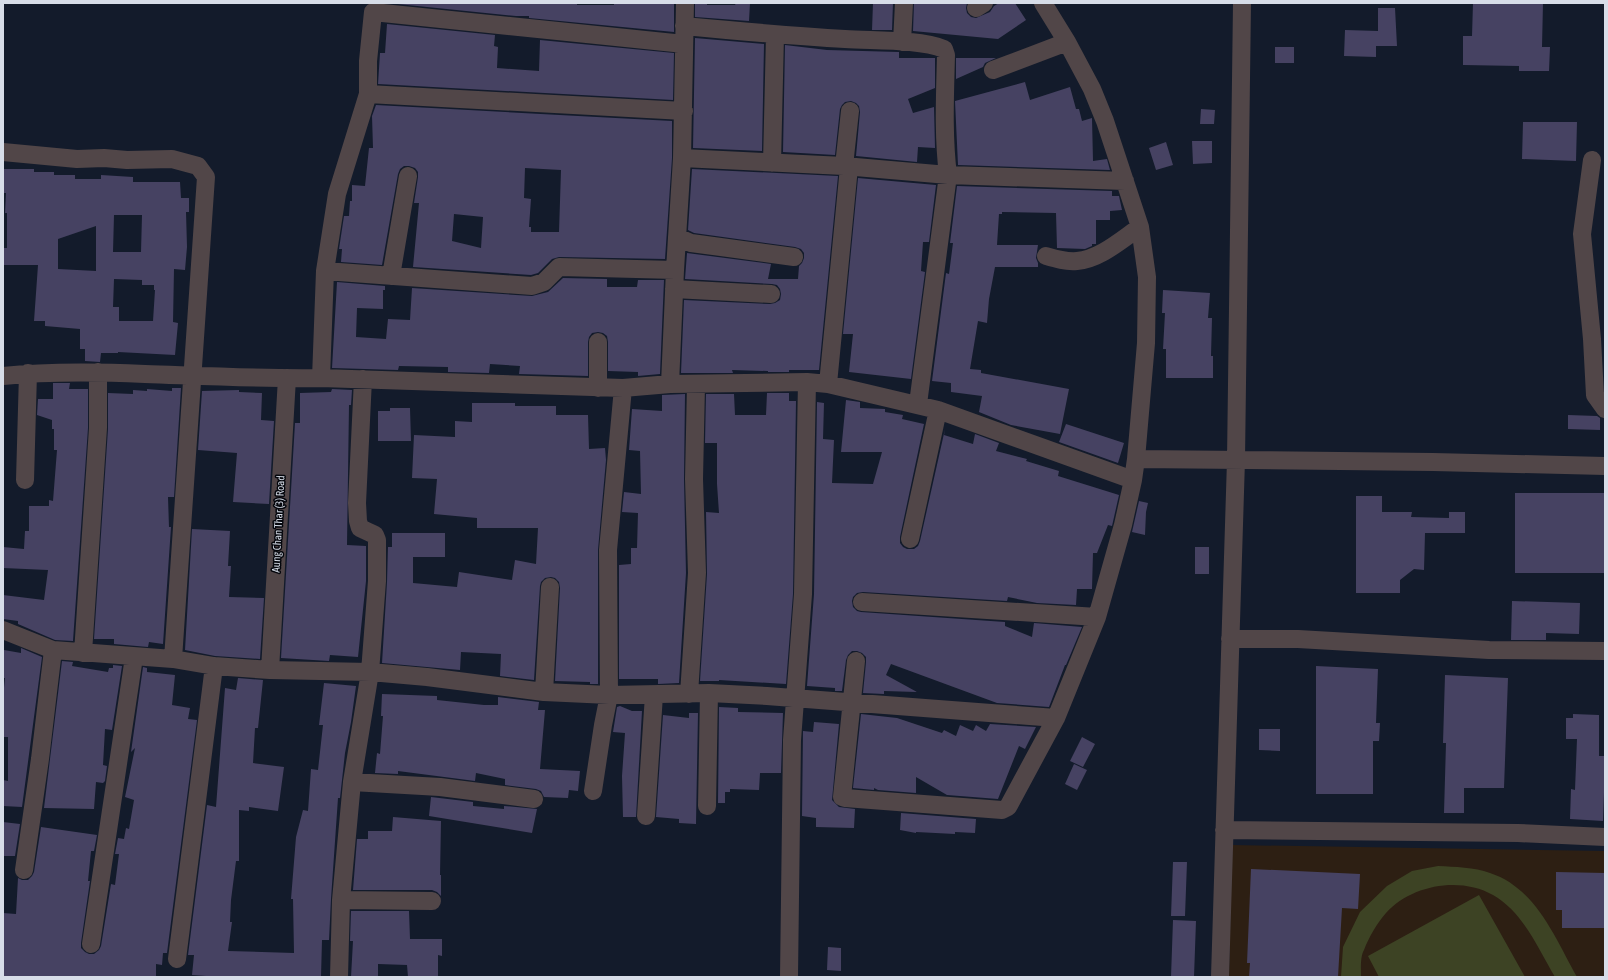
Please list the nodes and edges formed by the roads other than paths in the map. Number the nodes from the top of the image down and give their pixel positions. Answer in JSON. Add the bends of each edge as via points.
{"nodes":[{"id":1,"x":685,"y":3,"type":"edge"},
{"id":2,"x":904,"y":3,"type":"edge"},
{"id":3,"x":1043,"y":3,"type":"edge"},
{"id":4,"x":1242,"y":3,"type":"edge"},
{"id":5,"x":684,"y":26,"type":"junction"},
{"id":6,"x":775,"y":35,"type":"junction"},
{"id":7,"x":902,"y":42,"type":"junction"},
{"id":8,"x":1067,"y":42,"type":"junction"},
{"id":9,"x":684,"y":44,"type":"junction"},
{"id":10,"x":993,"y":70,"type":"dead end"},
{"id":11,"x":368,"y":94,"type":"junction"},
{"id":12,"x":684,"y":111,"type":"junction"},
{"id":13,"x":850,"y":111,"type":"dead end"},
{"id":14,"x":3,"y":152,"type":"edge"},
{"id":15,"x":682,"y":158,"type":"junction"},
{"id":16,"x":1592,"y":160,"type":"dead end"},
{"id":17,"x":772,"y":163,"type":"junction"},
{"id":18,"x":847,"y":167,"type":"junction"},
{"id":19,"x":948,"y":175,"type":"junction"},
{"id":20,"x":408,"y":176,"type":"dead end"},
{"id":21,"x":1125,"y":181,"type":"junction"},
{"id":22,"x":1140,"y":227,"type":"junction"},
{"id":23,"x":677,"y":237,"type":"junction"},
{"id":24,"x":1046,"y":256,"type":"dead end"},
{"id":25,"x":794,"y":257,"type":"dead end"},
{"id":26,"x":675,"y":270,"type":"junction"},
{"id":27,"x":325,"y":271,"type":"junction"},
{"id":28,"x":391,"y":276,"type":"junction"},
{"id":29,"x":674,"y":289,"type":"junction"},
{"id":30,"x":771,"y":294,"type":"dead end"},
{"id":31,"x":598,"y":342,"type":"dead end"},
{"id":32,"x":98,"y":372,"type":"junction"},
{"id":33,"x":28,"y":373,"type":"junction"},
{"id":34,"x":3,"y":376,"type":"edge"},
{"id":35,"x":193,"y":376,"type":"junction"},
{"id":36,"x":287,"y":378,"type":"junction"},
{"id":37,"x":321,"y":378,"type":"junction"},
{"id":38,"x":363,"y":379,"type":"junction"},
{"id":39,"x":807,"y":382,"type":"junction"},
{"id":40,"x":670,"y":384,"type":"junction"},
{"id":41,"x":828,"y":384,"type":"junction"},
{"id":42,"x":696,"y":385,"type":"junction"},
{"id":43,"x":598,"y":388,"type":"junction"},
{"id":44,"x":623,"y":388,"type":"junction"},
{"id":45,"x":918,"y":404,"type":"junction"},
{"id":46,"x":1605,"y":409,"type":"edge"},
{"id":47,"x":938,"y":410,"type":"junction"},
{"id":48,"x":1136,"y":459,"type":"junction"},
{"id":49,"x":1236,"y":460,"type":"junction"},
{"id":50,"x":1605,"y":466,"type":"edge"},
{"id":51,"x":25,"y":480,"type":"dead end"},
{"id":52,"x":1133,"y":480,"type":"junction"},
{"id":53,"x":910,"y":539,"type":"dead end"},
{"id":54,"x":550,"y":587,"type":"dead end"},
{"id":55,"x":862,"y":602,"type":"dead end"},
{"id":56,"x":1097,"y":617,"type":"junction"},
{"id":57,"x":3,"y":630,"type":"edge"},
{"id":58,"x":1230,"y":639,"type":"junction"},
{"id":59,"x":53,"y":650,"type":"junction"},
{"id":60,"x":1605,"y":651,"type":"edge"},
{"id":61,"x":83,"y":653,"type":"junction"},
{"id":62,"x":134,"y":657,"type":"junction"},
{"id":63,"x":173,"y":659,"type":"junction"},
{"id":64,"x":856,"y":661,"type":"dead end"},
{"id":65,"x":214,"y":666,"type":"junction"},
{"id":66,"x":270,"y":670,"type":"junction"},
{"id":67,"x":370,"y":672,"type":"junction"},
{"id":68,"x":544,"y":692,"type":"junction"},
{"id":69,"x":709,"y":693,"type":"junction"},
{"id":70,"x":689,"y":694,"type":"junction"},
{"id":71,"x":609,"y":695,"type":"junction"},
{"id":72,"x":654,"y":695,"type":"junction"},
{"id":73,"x":795,"y":699,"type":"junction"},
{"id":74,"x":852,"y":703,"type":"junction"},
{"id":75,"x":1056,"y":718,"type":"junction"},
{"id":76,"x":352,"y":782,"type":"junction"},
{"id":77,"x":593,"y":791,"type":"dead end"},
{"id":78,"x":534,"y":799,"type":"dead end"},
{"id":79,"x":707,"y":806,"type":"dead end"},
{"id":80,"x":646,"y":816,"type":"dead end"},
{"id":81,"x":1224,"y":830,"type":"junction"},
{"id":82,"x":1605,"y":837,"type":"edge"},
{"id":83,"x":24,"y":870,"type":"dead end"},
{"id":84,"x":341,"y":900,"type":"junction"},
{"id":85,"x":432,"y":901,"type":"dead end"},
{"id":86,"x":91,"y":944,"type":"dead end"},
{"id":87,"x":177,"y":959,"type":"dead end"},
{"id":88,"x":339,"y":977,"type":"edge"},
{"id":89,"x":789,"y":977,"type":"edge"},
{"id":90,"x":1220,"y":977,"type":"edge"}],
"edges":[{"from":1,"to":5,"type":"street"},
{"from":2,"to":7,"type":"street"},
{"from":3,"to":8,"type":"street"},
{"from":4,"to":49,"type":"street"},
{"from":5,"to":6,"type":"street"},
{"from":5,"to":9,"type":"street"},
{"from":6,"to":7,"type":"street"},
{"from":6,"to":17,"type":"street"},
{"from":7,"to":19,"type":"street","via":[[944,49]]},
{"from":8,"to":10,"type":"street"},
{"from":8,"to":21,"type":"street","via":[[1092,89]]},
{"from":9,"to":11,"type":"street","via":[[373,12],[368,61]]},
{"from":9,"to":12,"type":"street"},
{"from":11,"to":12,"type":"street"},
{"from":11,"to":27,"type":"street","via":[[337,194]]},
{"from":12,"to":15,"type":"street"},
{"from":13,"to":18,"type":"street"},
{"from":14,"to":35,"type":"street","via":[[77,160],[172,160],[198,166],[206,177]]},
{"from":15,"to":17,"type":"street"},
{"from":15,"to":23,"type":"street"},
{"from":16,"to":46,"type":"street","via":[[1582,234],[1595,396]]},
{"from":17,"to":18,"type":"street"},
{"from":18,"to":19,"type":"street"},
{"from":18,"to":41,"type":"street"},
{"from":19,"to":21,"type":"street"},
{"from":19,"to":45,"type":"street"},
{"from":20,"to":28,"type":"street"},
{"from":21,"to":22,"type":"street"},
{"from":22,"to":24,"type":"street","via":[[1089,258],[1065,261]]},
{"from":22,"to":48,"type":"street","via":[[1147,277],[1146,343]]},
{"from":23,"to":25,"type":"street","via":[[691,243]]},
{"from":23,"to":26,"type":"street"},
{"from":26,"to":28,"type":"street","via":[[559,266],[544,282],[532,286]]},
{"from":26,"to":29,"type":"street"},
{"from":27,"to":28,"type":"street"},
{"from":27,"to":37,"type":"street"},
{"from":29,"to":30,"type":"street"},
{"from":29,"to":40,"type":"street"},
{"from":31,"to":43,"type":"street"},
{"from":32,"to":33,"type":"street"},
{"from":32,"to":35,"type":"street"},
{"from":32,"to":61,"type":"street","via":[[98,428]]},
{"from":33,"to":34,"type":"street"},
{"from":33,"to":51,"type":"street"},
{"from":35,"to":36,"type":"street"},
{"from":35,"to":63,"type":"street"},
{"from":36,"to":37,"type":"street"},
{"from":36,"to":66,"type":"street","name":"Aung Chan Thar (3) Road"},
{"from":37,"to":38,"type":"street"},
{"from":38,"to":43,"type":"street"},
{"from":38,"to":67,"type":"street","via":[[358,521],[360,528],[375,535],[377,540],[377,581]]},
{"from":39,"to":41,"type":"street"},
{"from":39,"to":42,"type":"street"},
{"from":39,"to":73,"type":"street","via":[[803,594]]},
{"from":40,"to":42,"type":"street"},
{"from":40,"to":44,"type":"street"},
{"from":41,"to":45,"type":"street"},
{"from":42,"to":70,"type":"street","via":[[694,479],[697,573]]},
{"from":43,"to":44,"type":"street"},
{"from":44,"to":71,"type":"street","via":[[608,550]]},
{"from":45,"to":47,"type":"street"},
{"from":47,"to":52,"type":"street"},
{"from":47,"to":53,"type":"street"},
{"from":48,"to":49,"type":"street"},
{"from":48,"to":52,"type":"street"},
{"from":49,"to":50,"type":"street"},
{"from":49,"to":58,"type":"street"},
{"from":52,"to":56,"type":"street"},
{"from":54,"to":68,"type":"street"},
{"from":55,"to":56,"type":"street"},
{"from":56,"to":75,"type":"street"},
{"from":57,"to":59,"type":"street"},
{"from":58,"to":60,"type":"street","via":[[1298,639],[1489,650]]},
{"from":58,"to":81,"type":"street"},
{"from":59,"to":61,"type":"street"},
{"from":59,"to":83,"type":"street"},
{"from":61,"to":62,"type":"street"},
{"from":62,"to":63,"type":"street"},
{"from":62,"to":86,"type":"street"},
{"from":63,"to":65,"type":"street"},
{"from":64,"to":74,"type":"street"},
{"from":65,"to":66,"type":"street"},
{"from":65,"to":87,"type":"street"},
{"from":66,"to":67,"type":"street"},
{"from":67,"to":68,"type":"street"},
{"from":67,"to":76,"type":"street"},
{"from":68,"to":71,"type":"street"},
{"from":69,"to":70,"type":"street"},
{"from":69,"to":73,"type":"street"},
{"from":69,"to":79,"type":"street"},
{"from":70,"to":72,"type":"street"},
{"from":71,"to":72,"type":"street"},
{"from":71,"to":77,"type":"street"},
{"from":72,"to":80,"type":"street"},
{"from":73,"to":74,"type":"street"},
{"from":73,"to":89,"type":"street","via":[[792,740]]},
{"from":74,"to":75,"type":"street"},
{"from":74,"to":75,"type":"street","via":[[842,797],[1002,810],[1008,807]]},
{"from":76,"to":78,"type":"street","via":[[440,787]]},
{"from":76,"to":84,"type":"street"},
{"from":81,"to":82,"type":"street","via":[[1518,833]]},
{"from":81,"to":90,"type":"street"},
{"from":84,"to":85,"type":"street"},
{"from":84,"to":88,"type":"street"}]}
